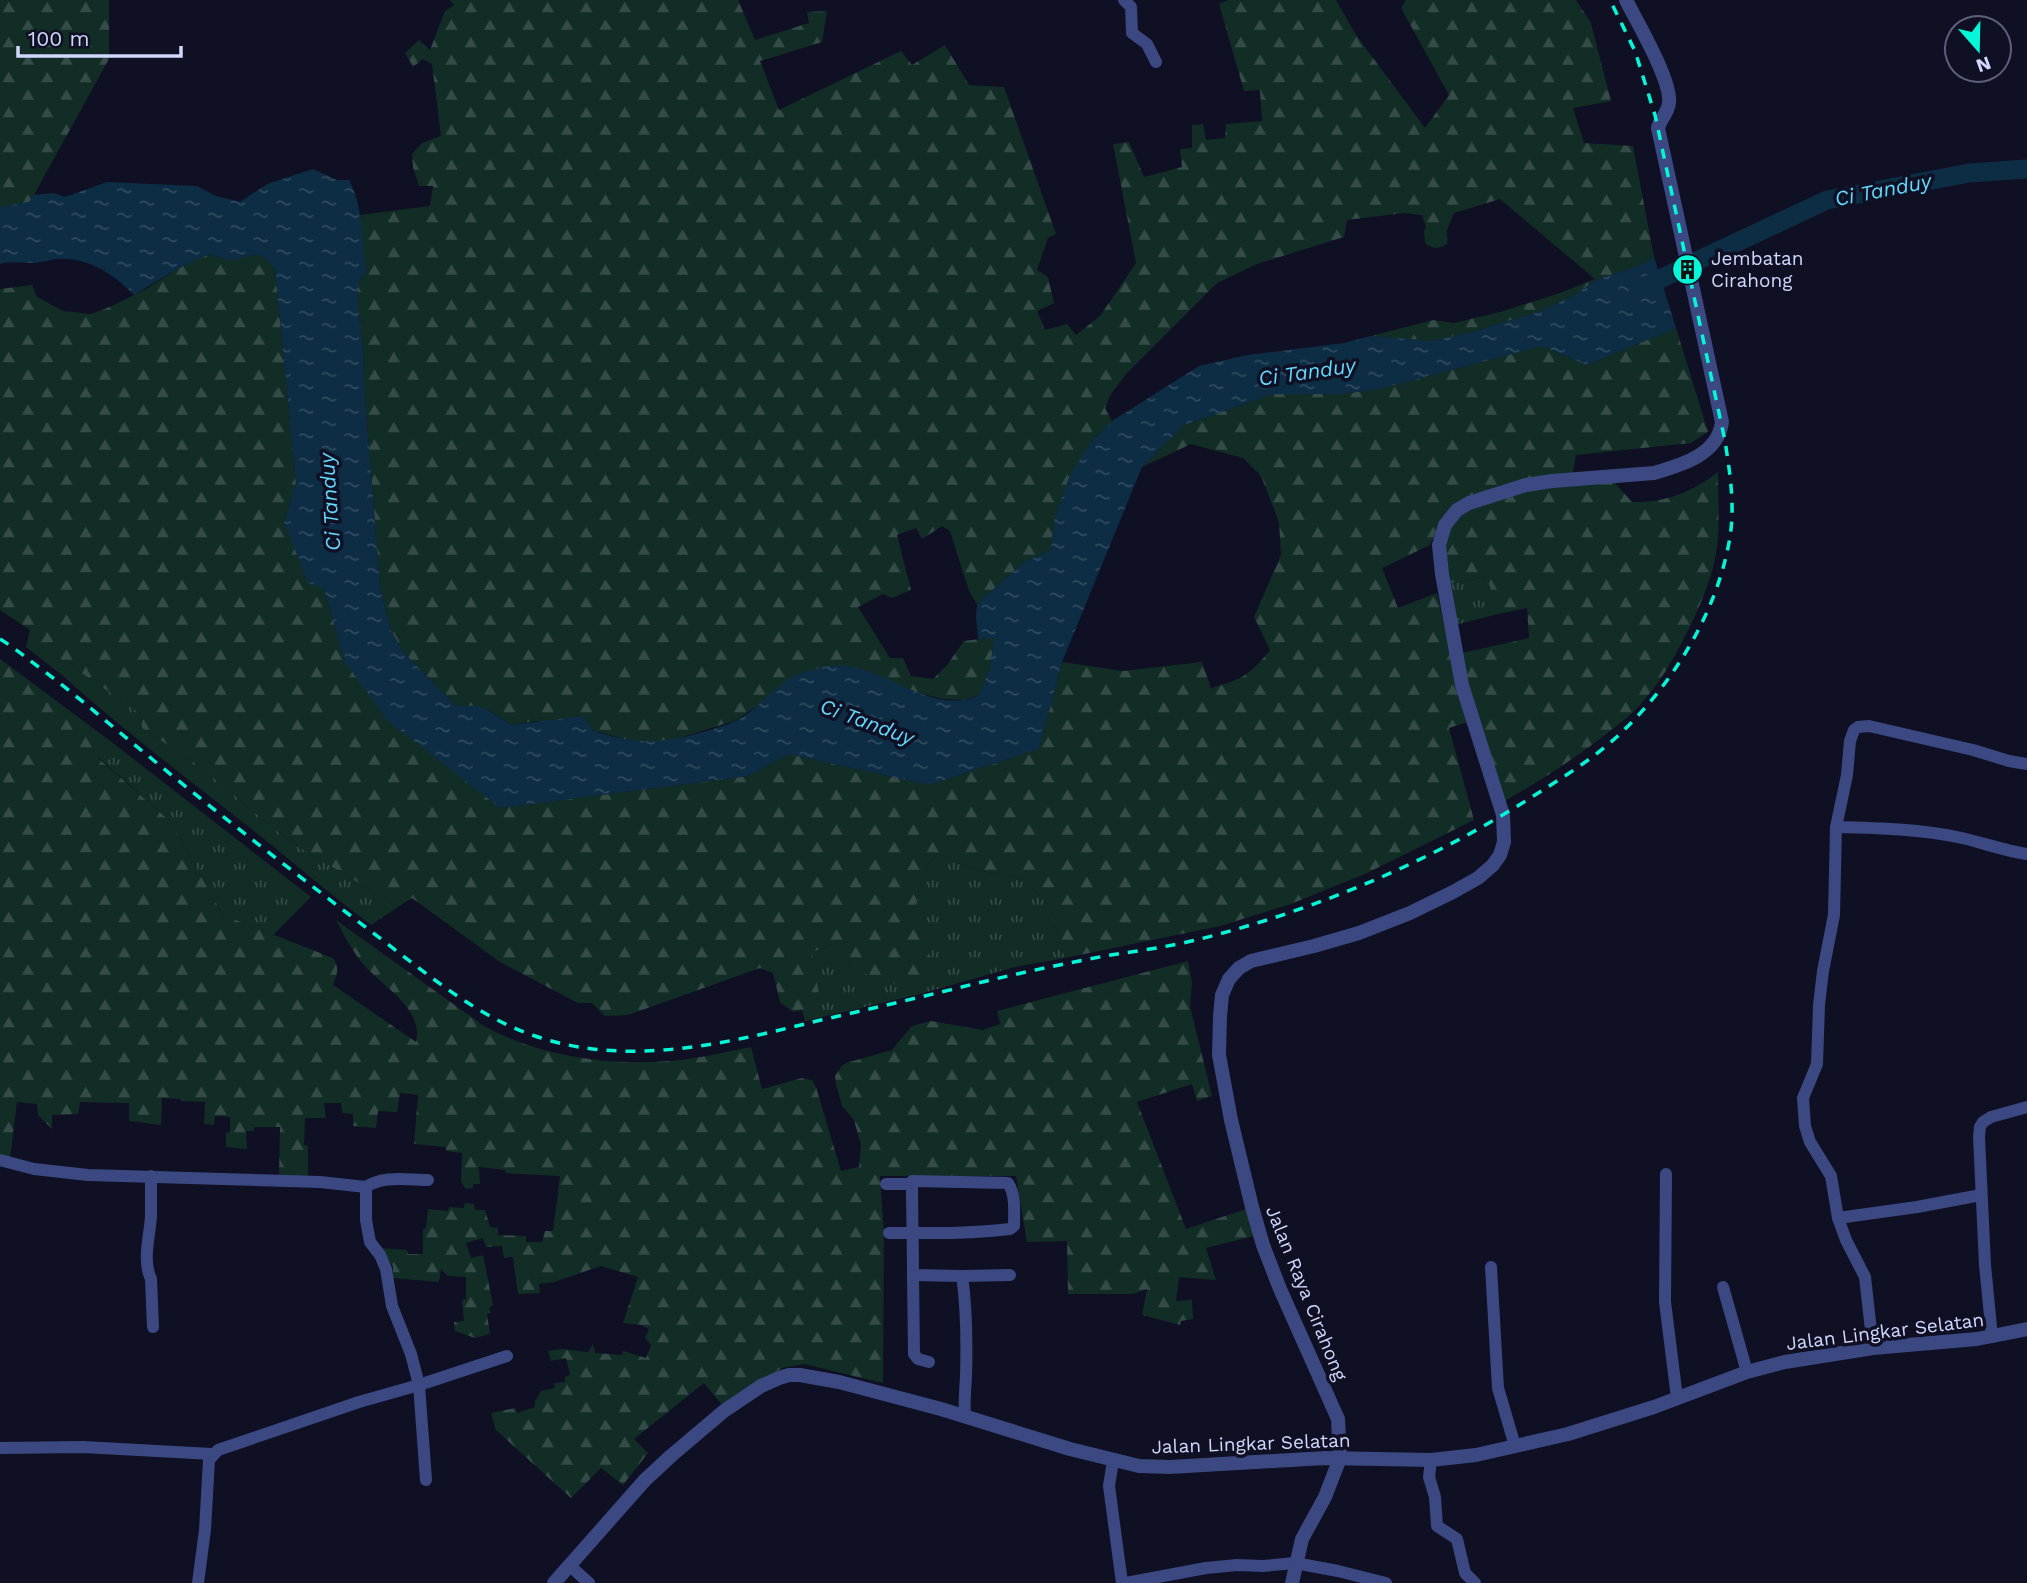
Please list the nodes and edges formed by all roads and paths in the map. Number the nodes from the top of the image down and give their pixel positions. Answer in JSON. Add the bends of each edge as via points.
{"nodes":[{"id":1,"x":1124,"y":0,"type":"edge"},
{"id":2,"x":1626,"y":0,"type":"edge"},
{"id":3,"x":1156,"y":62,"type":"dead end"},
{"id":4,"x":2027,"y":764,"type":"edge"},
{"id":5,"x":1836,"y":827,"type":"junction"},
{"id":6,"x":2027,"y":854,"type":"edge"},
{"id":7,"x":2027,"y":1107,"type":"edge"},
{"id":8,"x":0,"y":1160,"type":"edge"},
{"id":9,"x":1667,"y":1174,"type":"dead end"},
{"id":10,"x":151,"y":1176,"type":"junction"},
{"id":11,"x":428,"y":1180,"type":"dead end"},
{"id":12,"x":886,"y":1184,"type":"dead end"},
{"id":13,"x":912,"y":1184,"type":"junction"},
{"id":14,"x":366,"y":1187,"type":"junction"},
{"id":15,"x":1981,"y":1195,"type":"junction"},
{"id":16,"x":1838,"y":1218,"type":"junction"},
{"id":17,"x":889,"y":1233,"type":"dead end"},
{"id":18,"x":912,"y":1233,"type":"junction"},
{"id":19,"x":1491,"y":1268,"type":"dead end"},
{"id":20,"x":914,"y":1275,"type":"junction"},
{"id":21,"x":1010,"y":1275,"type":"dead end"},
{"id":22,"x":962,"y":1276,"type":"junction"},
{"id":23,"x":1723,"y":1287,"type":"dead end"},
{"id":24,"x":153,"y":1327,"type":"dead end"},
{"id":25,"x":2027,"y":1329,"type":"edge"},
{"id":26,"x":1992,"y":1337,"type":"junction"},
{"id":27,"x":1873,"y":1348,"type":"junction"},
{"id":28,"x":507,"y":1356,"type":"dead end"},
{"id":29,"x":929,"y":1362,"type":"dead end"},
{"id":30,"x":1747,"y":1372,"type":"junction"},
{"id":31,"x":419,"y":1385,"type":"junction"},
{"id":32,"x":1677,"y":1398,"type":"junction"},
{"id":33,"x":965,"y":1416,"type":"junction"},
{"id":34,"x":1515,"y":1447,"type":"junction"},
{"id":35,"x":0,"y":1448,"type":"edge"},
{"id":36,"x":212,"y":1454,"type":"junction"},
{"id":37,"x":1340,"y":1458,"type":"junction"},
{"id":38,"x":1113,"y":1461,"type":"junction"},
{"id":39,"x":1431,"y":1461,"type":"junction"},
{"id":40,"x":426,"y":1480,"type":"dead end"},
{"id":41,"x":1295,"y":1563,"type":"junction"},
{"id":42,"x":569,"y":1565,"type":"junction"},
{"id":43,"x":198,"y":1583,"type":"edge"},
{"id":44,"x":554,"y":1583,"type":"edge"},
{"id":45,"x":589,"y":1583,"type":"edge"},
{"id":46,"x":1124,"y":1583,"type":"edge"},
{"id":47,"x":1292,"y":1583,"type":"edge"},
{"id":48,"x":1386,"y":1583,"type":"edge"},
{"id":49,"x":1475,"y":1583,"type":"edge"}],
"edges":[{"from":1,"to":3,"type":"street","via":[[1131,7],[1132,33],[1147,44]]},
{"from":2,"to":37,"type":"street","name":"Jalan Raya Cirahong","via":[[1668,92],[1669,106],[1658,128],[1721,433],[1697,457],[1654,473],[1526,485],[1457,510],[1445,525],[1439,545],[1442,574],[1462,685],[1503,815],[1500,855],[1478,878],[1410,913],[1348,936],[1251,961],[1229,979],[1222,995],[1219,1055],[1252,1207],[1262,1245],[1338,1419]]},
{"from":4,"to":5,"type":"street","via":[[1895,731],[1858,727],[1850,741]]},
{"from":5,"to":6,"type":"street","via":[[1962,838]]},
{"from":5,"to":16,"type":"street","via":[[1834,915],[1823,971],[1817,1064],[1803,1098],[1805,1126],[1830,1177]]},
{"from":7,"to":15,"type":"street","via":[[1991,1117],[1980,1127]]},
{"from":8,"to":10,"type":"street","via":[[34,1169]]},
{"from":9,"to":32,"type":"street","via":[[1665,1302]]},
{"from":10,"to":14,"type":"street"},
{"from":10,"to":24,"type":"street","via":[[147,1256]]},
{"from":11,"to":14,"type":"street","via":[[376,1181]]},
{"from":12,"to":13,"type":"street"},
{"from":13,"to":18,"type":"street"},
{"from":13,"to":18,"type":"street","via":[[929,1180],[1008,1182],[1014,1196],[1014,1226],[1010,1229]]},
{"from":14,"to":31,"type":"street","via":[[370,1242],[386,1269],[392,1306]]},
{"from":15,"to":16,"type":"street"},
{"from":15,"to":26,"type":"street"},
{"from":16,"to":27,"type":"street","via":[[1865,1277]]},
{"from":17,"to":18,"type":"street"},
{"from":18,"to":20,"type":"street"},
{"from":19,"to":34,"type":"street","via":[[1498,1388]]},
{"from":20,"to":22,"type":"street"},
{"from":20,"to":29,"type":"street","via":[[914,1354]]},
{"from":21,"to":22,"type":"street"},
{"from":22,"to":33,"type":"street"},
{"from":23,"to":30,"type":"street"},
{"from":25,"to":26,"type":"street","name":"Jalan Lingkar Selatan"},
{"from":26,"to":27,"type":"street","name":"Jalan Lingkar Selatan"},
{"from":27,"to":30,"type":"street","name":"Jalan Lingkar Selatan"},
{"from":28,"to":31,"type":"street"},
{"from":30,"to":32,"type":"street","name":"Jalan Lingkar Selatan"},
{"from":31,"to":36,"type":"street"},
{"from":31,"to":40,"type":"street"},
{"from":32,"to":34,"type":"street","name":"Jalan Lingkar Selatan"},
{"from":33,"to":38,"type":"street","name":"Jalan Lingkar Selatan"},
{"from":33,"to":42,"type":"street","name":"Jalan Lingkar Selatan","via":[[839,1382],[800,1375],[779,1378],[724,1411],[672,1455]]},
{"from":34,"to":39,"type":"street","name":"Jalan Lingkar Selatan"},
{"from":35,"to":36,"type":"street"},
{"from":36,"to":43,"type":"street"},
{"from":37,"to":38,"type":"street","name":"Jalan Lingkar Selatan","via":[[1153,1467]]},
{"from":37,"to":39,"type":"street","name":"Jalan Lingkar Selatan"},
{"from":37,"to":41,"type":"street","name":"Jalan Raya Cirahong","via":[[1301,1539]]},
{"from":38,"to":46,"type":"street","via":[[1109,1486]]},
{"from":39,"to":49,"type":"street","via":[[1437,1526],[1457,1539],[1465,1573]]},
{"from":41,"to":46,"type":"street","via":[[1206,1568]]},
{"from":41,"to":47,"type":"street","name":"Jalan Raya Cirahong"},
{"from":41,"to":48,"type":"street"},
{"from":42,"to":44,"type":"street","name":"Jalan Lingkar Selatan"},
{"from":42,"to":45,"type":"street"}]}
